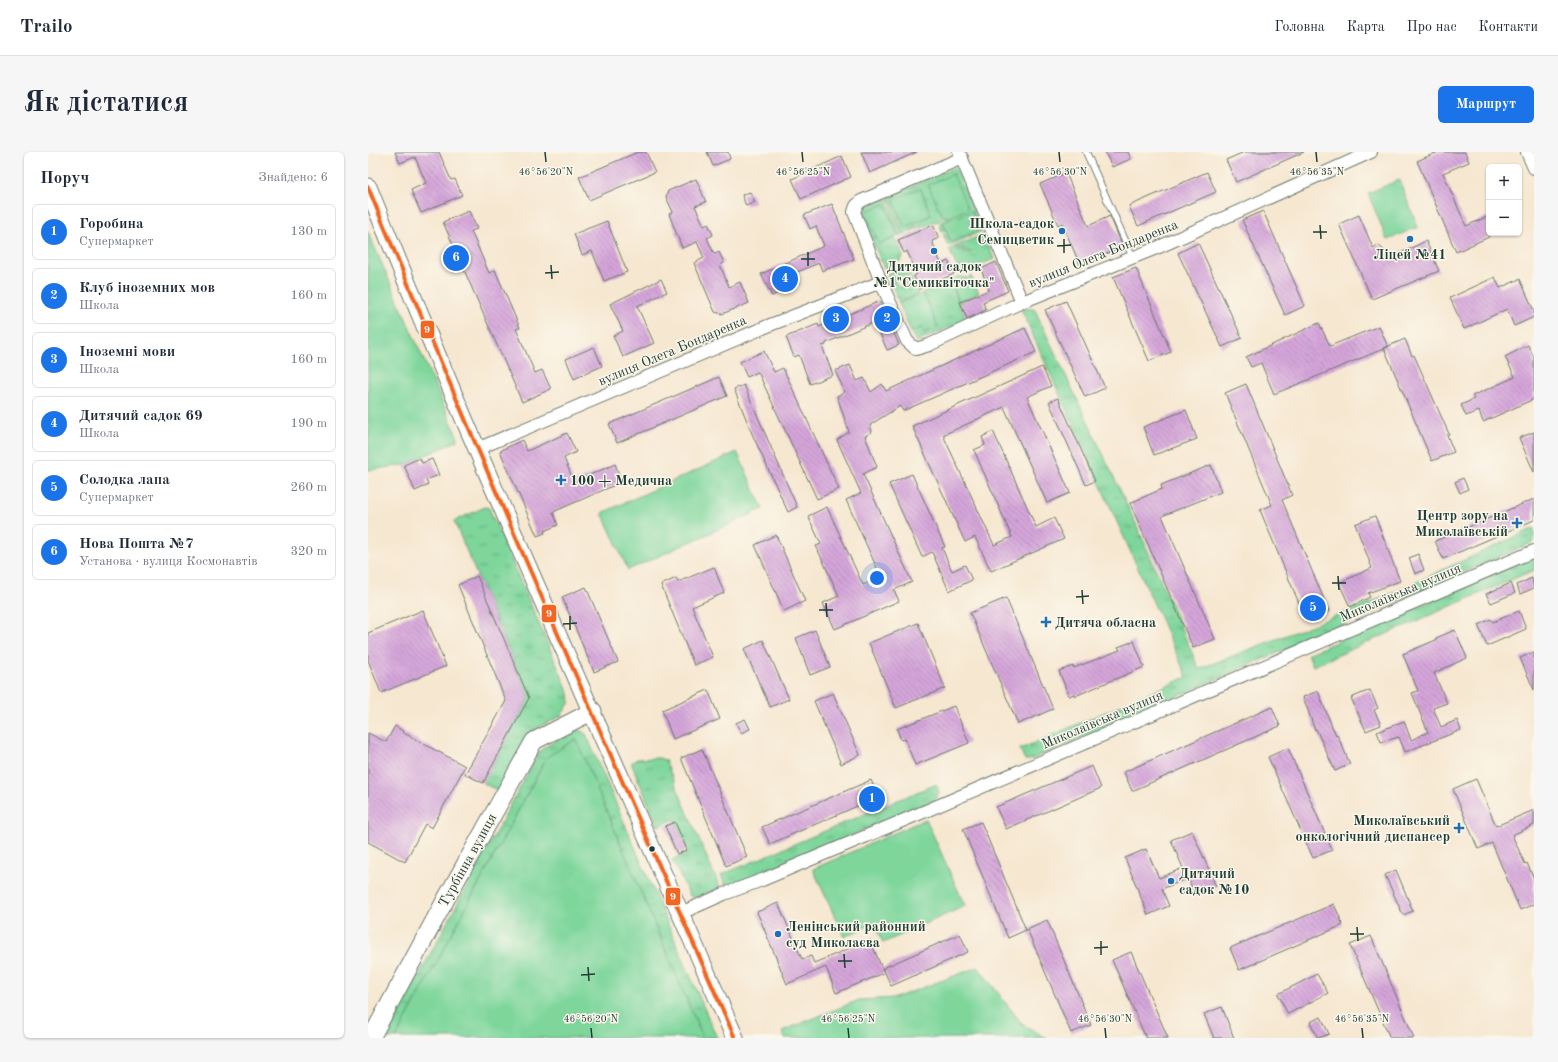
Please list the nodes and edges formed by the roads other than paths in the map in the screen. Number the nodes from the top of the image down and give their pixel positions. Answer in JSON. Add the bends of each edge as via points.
{"nodes":[{"id":1,"x":1086,"y":152,"type":"edge"},
{"id":2,"x":1371,"y":152,"type":"edge"},
{"id":3,"x":1527,"y":152,"type":"edge"},
{"id":4,"x":960,"y":155,"type":"edge"},
{"id":5,"x":1534,"y":168,"type":"edge"},
{"id":6,"x":368,"y":187,"type":"edge"},
{"id":7,"x":1133,"y":258,"type":"junction"},
{"id":8,"x":881,"y":282,"type":"junction"},
{"id":9,"x":1022,"y":302,"type":"junction"},
{"id":10,"x":477,"y":449,"type":"junction"},
{"id":11,"x":1534,"y":551,"type":"edge"},
{"id":12,"x":593,"y":711,"type":"junction"},
{"id":13,"x":681,"y":913,"type":"junction"},
{"id":14,"x":371,"y":1038,"type":"edge"},
{"id":15,"x":735,"y":1038,"type":"edge"}],
"edges":[{"from":1,"to":7,"type":"lane"},
{"from":2,"to":7,"type":"street","name":"вулиця Олега Бондаренка"},
{"from":3,"to":5,"type":"street"},
{"from":4,"to":8,"type":"street","name":"вулиця Олега Бондаренка","via":[[856,206],[855,216]]},
{"from":4,"to":9,"type":"street"},
{"from":6,"to":10,"type":"main road"},
{"from":7,"to":9,"type":"street","name":"вулиця Олега Бондаренка"},
{"from":8,"to":9,"type":"street","name":"вулиця Олега Бондаренка","via":[[907,341],[916,349]]},
{"from":8,"to":10,"type":"street","name":"вулиця Олега Бондаренка","via":[[770,325]]},
{"from":10,"to":12,"type":"main road"},
{"from":11,"to":13,"type":"street","name":"Миколаївська вулиця"},
{"from":12,"to":13,"type":"main road"},
{"from":12,"to":14,"type":"main road","name":"Турбінна вулиця","via":[[534,741]]},
{"from":13,"to":15,"type":"main road"}]}
